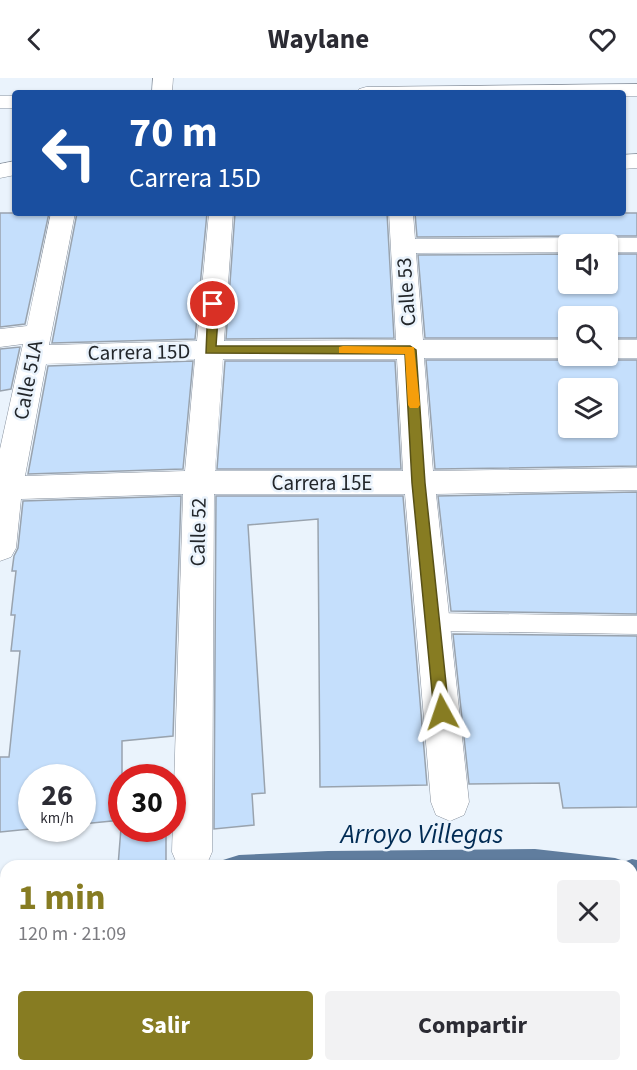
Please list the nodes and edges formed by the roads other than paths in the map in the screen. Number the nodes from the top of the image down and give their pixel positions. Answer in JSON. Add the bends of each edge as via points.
{"nodes":[{"id":1,"x":381,"y":89,"type":"edge"},
{"id":2,"x":637,"y":90,"type":"edge"},
{"id":3,"x":62,"y":216,"type":"edge"},
{"id":4,"x":220,"y":216,"type":"edge"},
{"id":5,"x":401,"y":216,"type":"edge"},
{"id":6,"x":558,"y":245,"type":"edge"},
{"id":7,"x":618,"y":245,"type":"edge"},
{"id":8,"x":637,"y":245,"type":"edge"},
{"id":9,"x":403,"y":246,"type":"junction"},
{"id":10,"x":0,"y":338,"type":"edge"},
{"id":11,"x":35,"y":344,"type":"junction"},
{"id":12,"x":618,"y":349,"type":"edge"},
{"id":13,"x":637,"y":349,"type":"edge"},
{"id":14,"x":210,"y":350,"type":"junction"},
{"id":15,"x":410,"y":350,"type":"junction"},
{"id":16,"x":558,"y":350,"type":"edge"},
{"id":17,"x":637,"y":479,"type":"edge"},
{"id":18,"x":199,"y":482,"type":"junction"},
{"id":19,"x":419,"y":483,"type":"junction"},
{"id":20,"x":4,"y":487,"type":"edge"},
{"id":21,"x":0,"y":548,"type":"edge"},
{"id":22,"x":433,"y":622,"type":"junction"},
{"id":23,"x":637,"y":625,"type":"edge"},
{"id":24,"x":450,"y":802,"type":"dead end"},
{"id":25,"x":192,"y":852,"type":"dead end"}],
"edges":[{"from":1,"to":2,"type":"street"},
{"from":3,"to":11,"type":"street","name":"Calle 51A"},
{"from":4,"to":14,"type":"street","name":"Calle 52"},
{"from":5,"to":9,"type":"street","name":"Calle 53"},
{"from":6,"to":9,"type":"street"},
{"from":7,"to":8,"type":"street"},
{"from":9,"to":15,"type":"street","name":"Calle 53"},
{"from":10,"to":11,"type":"street","name":"Carrera 15D"},
{"from":11,"to":14,"type":"street","name":"Carrera 15D"},
{"from":11,"to":20,"type":"street","name":"Calle 51A"},
{"from":12,"to":13,"type":"street"},
{"from":14,"to":15,"type":"street","name":"Carrera 15D"},
{"from":14,"to":18,"type":"street","name":"Calle 52"},
{"from":15,"to":16,"type":"street","name":"Carrera 15D"},
{"from":15,"to":19,"type":"street","name":"Calle 53"},
{"from":17,"to":19,"type":"street","name":"Carrera 15E"},
{"from":18,"to":19,"type":"street","name":"Carrera 15E"},
{"from":18,"to":20,"type":"street","name":"Carrera 15E"},
{"from":18,"to":25,"type":"street","name":"Calle 52"},
{"from":19,"to":22,"type":"street","name":"Calle 53"},
{"from":20,"to":21,"type":"street","name":"Calle 51A"},
{"from":22,"to":23,"type":"lane"},
{"from":22,"to":24,"type":"street","name":"Calle 53"}]}
